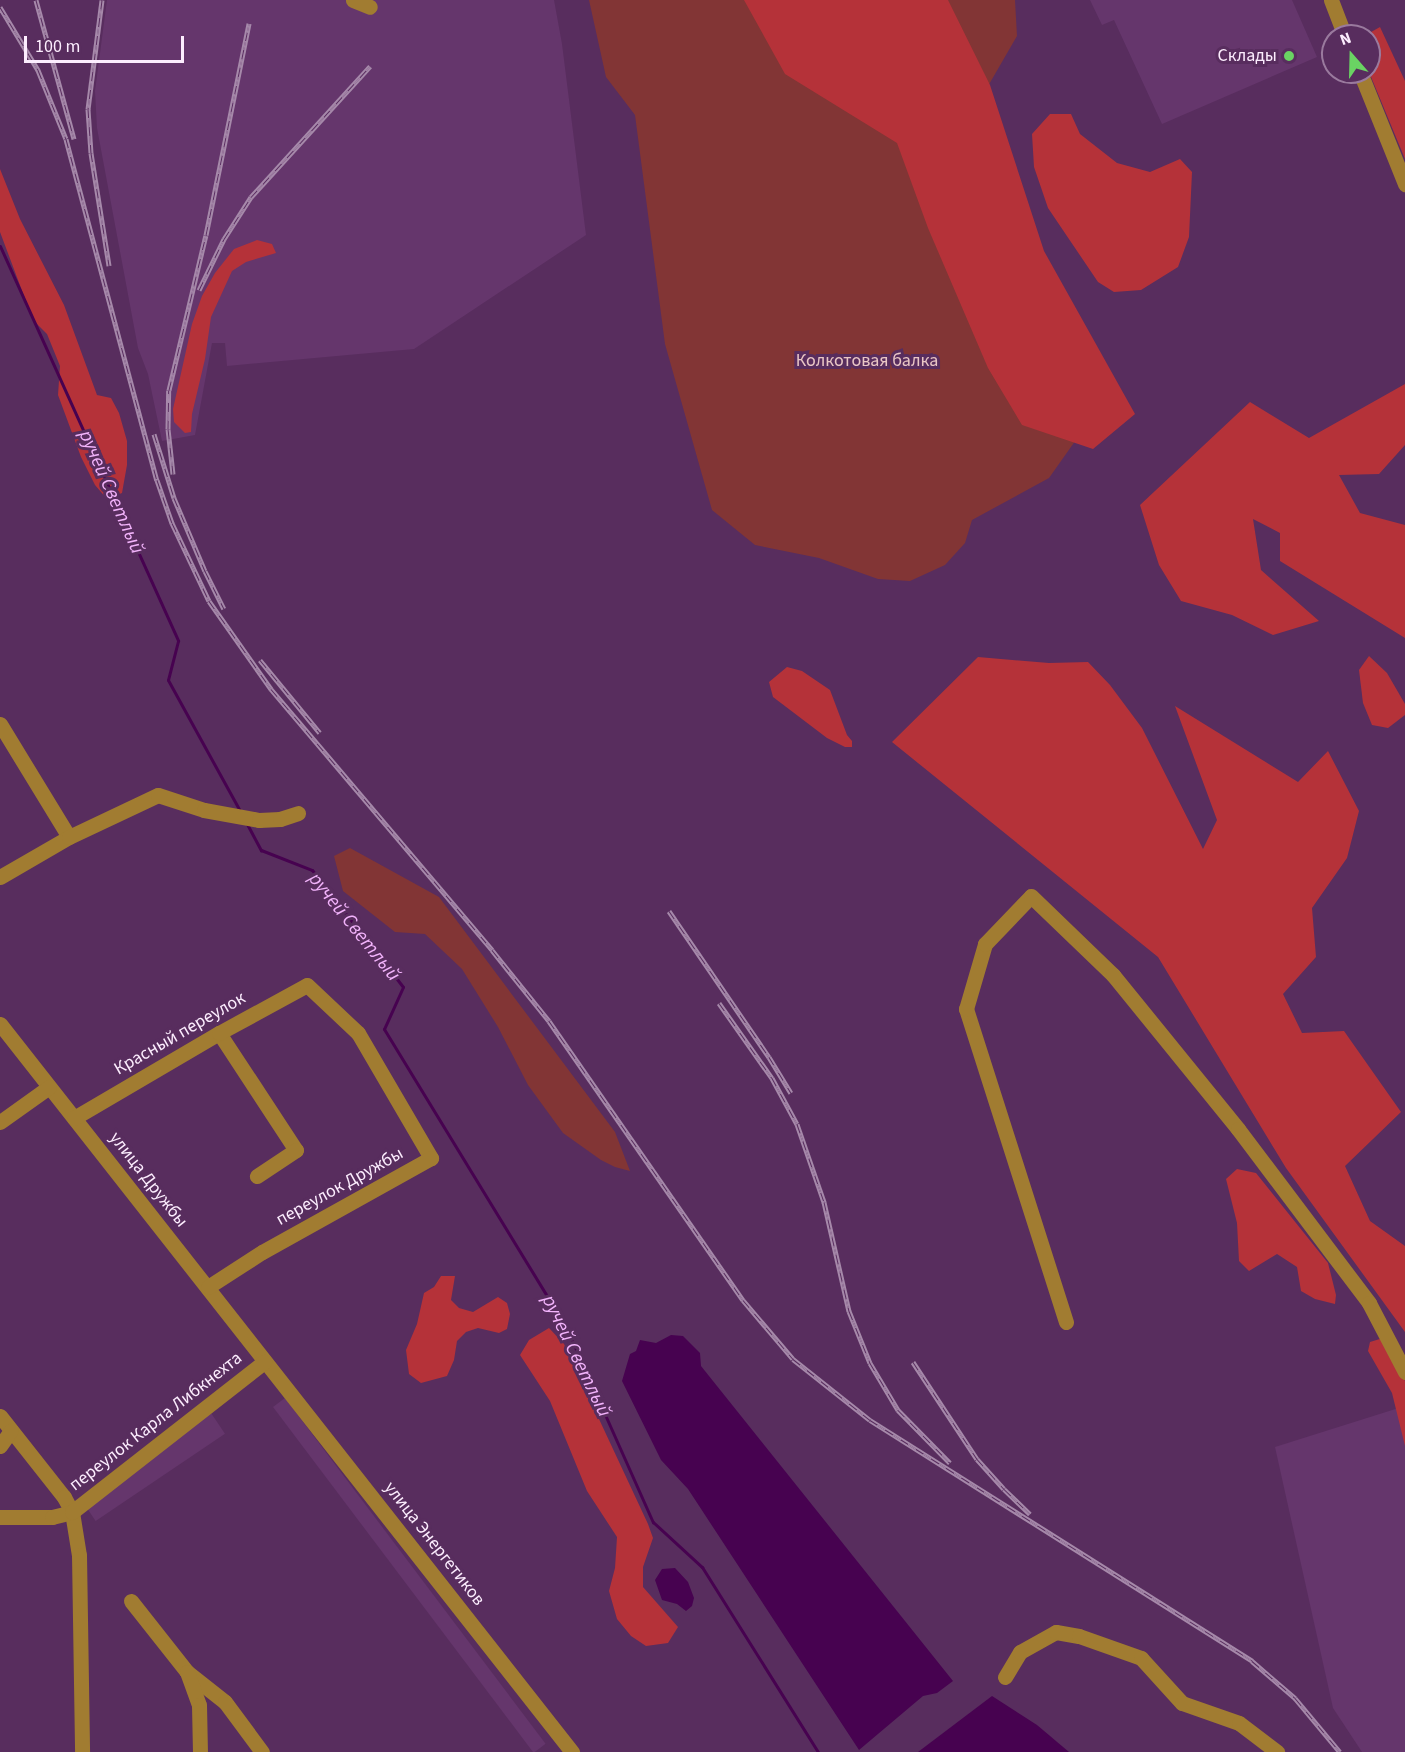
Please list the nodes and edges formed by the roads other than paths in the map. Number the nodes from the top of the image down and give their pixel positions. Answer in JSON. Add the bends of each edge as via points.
{"nodes":[{"id":1,"x":353,"y":0,"type":"edge"},
{"id":2,"x":1331,"y":0,"type":"edge"},
{"id":3,"x":370,"y":7,"type":"dead end"},
{"id":4,"x":1340,"y":24,"type":"edge"},
{"id":5,"x":1365,"y":84,"type":"edge"},
{"id":6,"x":1405,"y":184,"type":"edge"},
{"id":7,"x":0,"y":724,"type":"edge"},
{"id":8,"x":298,"y":813,"type":"dead end"},
{"id":9,"x":69,"y":837,"type":"junction"},
{"id":10,"x":0,"y":877,"type":"edge"},
{"id":11,"x":307,"y":985,"type":"joint"},
{"id":12,"x":0,"y":1024,"type":"edge"},
{"id":13,"x":219,"y":1033,"type":"junction"},
{"id":14,"x":49,"y":1087,"type":"junction"},
{"id":15,"x":74,"y":1118,"type":"junction"},
{"id":16,"x":0,"y":1122,"type":"edge"},
{"id":17,"x":257,"y":1176,"type":"dead end"},
{"id":18,"x":208,"y":1287,"type":"junction"},
{"id":19,"x":1066,"y":1322,"type":"dead end"},
{"id":20,"x":264,"y":1362,"type":"junction"},
{"id":21,"x":1405,"y":1372,"type":"edge"},
{"id":22,"x":0,"y":1416,"type":"edge"},
{"id":23,"x":11,"y":1430,"type":"junction"},
{"id":24,"x":0,"y":1446,"type":"edge"},
{"id":25,"x":72,"y":1512,"type":"junction"},
{"id":26,"x":0,"y":1517,"type":"edge"},
{"id":27,"x":131,"y":1601,"type":"dead end"},
{"id":28,"x":187,"y":1672,"type":"junction"},
{"id":29,"x":1005,"y":1677,"type":"dead end"},
{"id":30,"x":82,"y":1752,"type":"edge"},
{"id":31,"x":200,"y":1752,"type":"edge"},
{"id":32,"x":262,"y":1752,"type":"edge"},
{"id":33,"x":572,"y":1752,"type":"edge"},
{"id":34,"x":1277,"y":1752,"type":"edge"}],
"edges":[{"from":1,"to":3,"type":"street"},
{"from":2,"to":4,"type":"street"},
{"from":5,"to":6,"type":"street"},
{"from":7,"to":9,"type":"street"},
{"from":8,"to":9,"type":"street","via":[[280,819],[236,817],[158,795]]},
{"from":9,"to":10,"type":"street"},
{"from":11,"to":13,"type":"street","name":"Красный переулок"},
{"from":11,"to":18,"type":"street","name":"переулок Дружбы","via":[[358,1033],[431,1158],[262,1252]]},
{"from":12,"to":14,"type":"street","name":"улица Дружбы"},
{"from":13,"to":15,"type":"street","name":"Красный переулок"},
{"from":13,"to":17,"type":"street","via":[[296,1150]]},
{"from":14,"to":15,"type":"street","name":"улица Дружбы"},
{"from":14,"to":16,"type":"street"},
{"from":15,"to":18,"type":"street","name":"улица Дружбы"},
{"from":18,"to":20,"type":"street","name":"улица Дружбы"},
{"from":19,"to":21,"type":"street","via":[[966,1010],[985,944],[1032,896],[1113,975],[1238,1129],[1369,1304]]},
{"from":20,"to":25,"type":"street","name":"переулок Карла Либкнехта"},
{"from":20,"to":33,"type":"street","name":"улица Энергетиков"},
{"from":22,"to":23,"type":"street"},
{"from":23,"to":24,"type":"street"},
{"from":23,"to":25,"type":"street"},
{"from":25,"to":26,"type":"street","via":[[52,1517]]},
{"from":25,"to":30,"type":"street","via":[[79,1555]]},
{"from":27,"to":28,"type":"street"},
{"from":28,"to":31,"type":"street","via":[[199,1705]]},
{"from":28,"to":32,"type":"street","via":[[225,1702]]},
{"from":29,"to":34,"type":"street","via":[[1020,1652],[1047,1636],[1056,1632],[1079,1636],[1141,1658],[1182,1703],[1239,1723]]}]}
